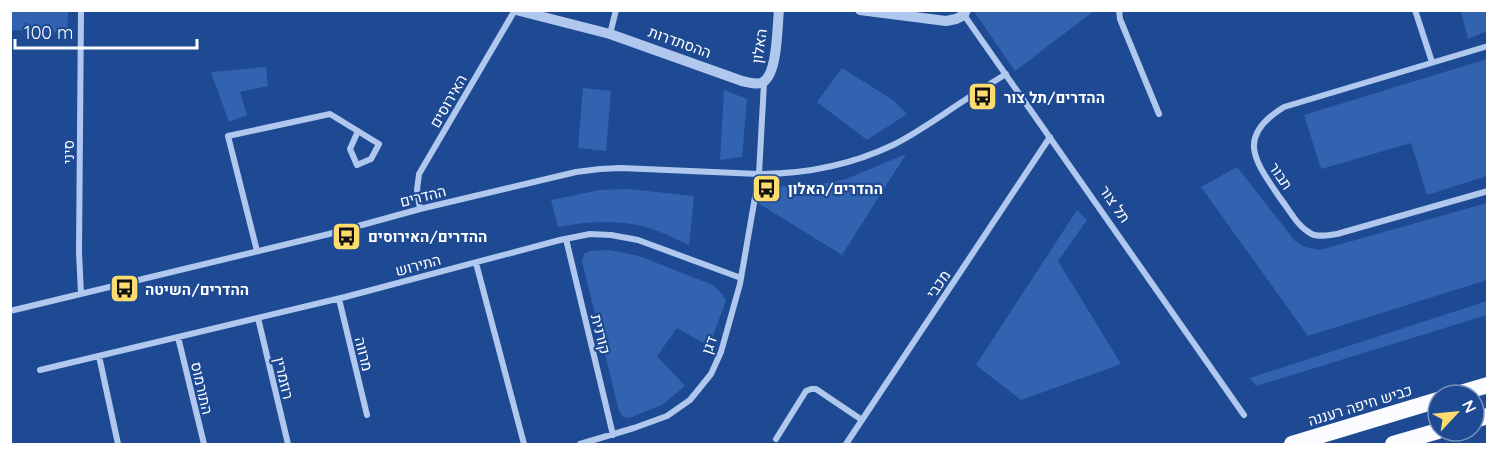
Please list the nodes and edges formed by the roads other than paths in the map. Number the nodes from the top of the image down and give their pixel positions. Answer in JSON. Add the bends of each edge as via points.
{"nodes":[{"id":1,"x":81,"y":10,"type":"edge"},
{"id":2,"x":515,"y":10,"type":"edge"},
{"id":3,"x":615,"y":10,"type":"edge"},
{"id":4,"x":778,"y":10,"type":"edge"},
{"id":5,"x":860,"y":10,"type":"edge"},
{"id":6,"x":1119,"y":10,"type":"edge"},
{"id":7,"x":1415,"y":10,"type":"edge"},
{"id":8,"x":965,"y":13,"type":"edge"},
{"id":9,"x":610,"y":34,"type":"junction"},
{"id":10,"x":1488,"y":46,"type":"edge"},
{"id":11,"x":1432,"y":62,"type":"junction"},
{"id":12,"x":1006,"y":74,"type":"junction"},
{"id":13,"x":764,"y":83,"type":"junction"},
{"id":14,"x":1159,"y":114,"type":"dead end"},
{"id":15,"x":358,"y":131,"type":"junction"},
{"id":16,"x":1050,"y":137,"type":"junction"},
{"id":17,"x":759,"y":174,"type":"junction"},
{"id":18,"x":1488,"y":191,"type":"edge"},
{"id":19,"x":420,"y":209,"type":"junction"},
{"id":20,"x":566,"y":239,"type":"junction"},
{"id":21,"x":257,"y":250,"type":"junction"},
{"id":22,"x":476,"y":263,"type":"junction"},
{"id":23,"x":741,"y":278,"type":"junction"},
{"id":24,"x":81,"y":294,"type":"junction"},
{"id":25,"x":339,"y":299,"type":"junction"},
{"id":26,"x":10,"y":311,"type":"edge"},
{"id":27,"x":258,"y":318,"type":"junction"},
{"id":28,"x":178,"y":337,"type":"junction"},
{"id":29,"x":99,"y":356,"type":"junction"},
{"id":30,"x":40,"y":370,"type":"dead end"},
{"id":31,"x":1426,"y":404,"type":"edge"},
{"id":32,"x":367,"y":415,"type":"dead end"},
{"id":33,"x":1244,"y":415,"type":"dead end"},
{"id":34,"x":862,"y":420,"type":"junction"},
{"id":35,"x":613,"y":435,"type":"junction"},
{"id":36,"x":1426,"y":435,"type":"edge"},
{"id":37,"x":776,"y":439,"type":"dead end"},
{"id":38,"x":118,"y":444,"type":"edge"},
{"id":39,"x":204,"y":444,"type":"edge"},
{"id":40,"x":288,"y":444,"type":"edge"},
{"id":41,"x":524,"y":444,"type":"edge"},
{"id":42,"x":580,"y":444,"type":"edge"},
{"id":43,"x":846,"y":444,"type":"edge"},
{"id":44,"x":1292,"y":444,"type":"edge"},
{"id":45,"x":1394,"y":444,"type":"edge"}],
"edges":[{"from":1,"to":24,"type":"street","name":"סיני"},
{"from":2,"to":9,"type":"street","name":"ההסתדרות"},
{"from":2,"to":19,"type":"street","name":"האירוסים","via":[[419,174]]},
{"from":3,"to":9,"type":"street"},
{"from":4,"to":13,"type":"street","name":"האלון","via":[[775,56]]},
{"from":5,"to":8,"type":"street","via":[[946,21]]},
{"from":6,"to":14,"type":"street"},
{"from":7,"to":11,"type":"street"},
{"from":8,"to":12,"type":"street","name":"תל צור"},
{"from":9,"to":13,"type":"street","name":"ההסתדרות","via":[[742,81]]},
{"from":10,"to":11,"type":"street","name":"תבור"},
{"from":11,"to":18,"type":"street","name":"תבור","via":[[1284,107],[1261,125],[1254,156],[1295,219],[1312,235],[1337,234]]},
{"from":12,"to":16,"type":"street","name":"תל צור"},
{"from":12,"to":17,"type":"street","name":"ההדרים","via":[[891,146],[842,164],[789,174]]},
{"from":13,"to":17,"type":"street"},
{"from":15,"to":15,"type":"street","via":[[380,144],[371,159],[357,165],[350,149]]},
{"from":15,"to":21,"type":"street","via":[[330,114],[228,136]]},
{"from":16,"to":33,"type":"street","name":"תל צור"},
{"from":16,"to":34,"type":"street","name":"מכבי"},
{"from":17,"to":19,"type":"street","name":"ההדרים","via":[[600,169]]},
{"from":17,"to":23,"type":"street","name":"דגן"},
{"from":19,"to":21,"type":"street","name":"ההדרים"},
{"from":20,"to":22,"type":"street","name":"התירוש"},
{"from":20,"to":23,"type":"street","name":"התירוש","via":[[590,234],[638,240]]},
{"from":20,"to":35,"type":"street","name":"קורנית"},
{"from":21,"to":24,"type":"street","name":"ההדרים"},
{"from":22,"to":25,"type":"street","name":"התירוש"},
{"from":22,"to":41,"type":"street"},
{"from":23,"to":35,"type":"street","name":"דגן","via":[[721,352],[711,374],[690,400],[667,416]]},
{"from":24,"to":26,"type":"street","name":"ההדרים"},
{"from":25,"to":27,"type":"street","name":"התירוש"},
{"from":25,"to":32,"type":"street","name":"מרווה"},
{"from":27,"to":28,"type":"street","name":"התירוש"},
{"from":27,"to":40,"type":"street","name":"רוזמרין"},
{"from":28,"to":29,"type":"street","name":"התירוש"},
{"from":28,"to":39,"type":"street","name":"התורמוס"},
{"from":29,"to":30,"type":"street","name":"התירוש"},
{"from":29,"to":38,"type":"street"},
{"from":31,"to":44,"type":"highway","name":"כביש חיפה רעננה"},
{"from":34,"to":37,"type":"street","via":[[811,388]]},
{"from":34,"to":43,"type":"street","name":"מכבי"},
{"from":35,"to":42,"type":"street","name":"דגן"},
{"from":36,"to":45,"type":"highway"}]}
